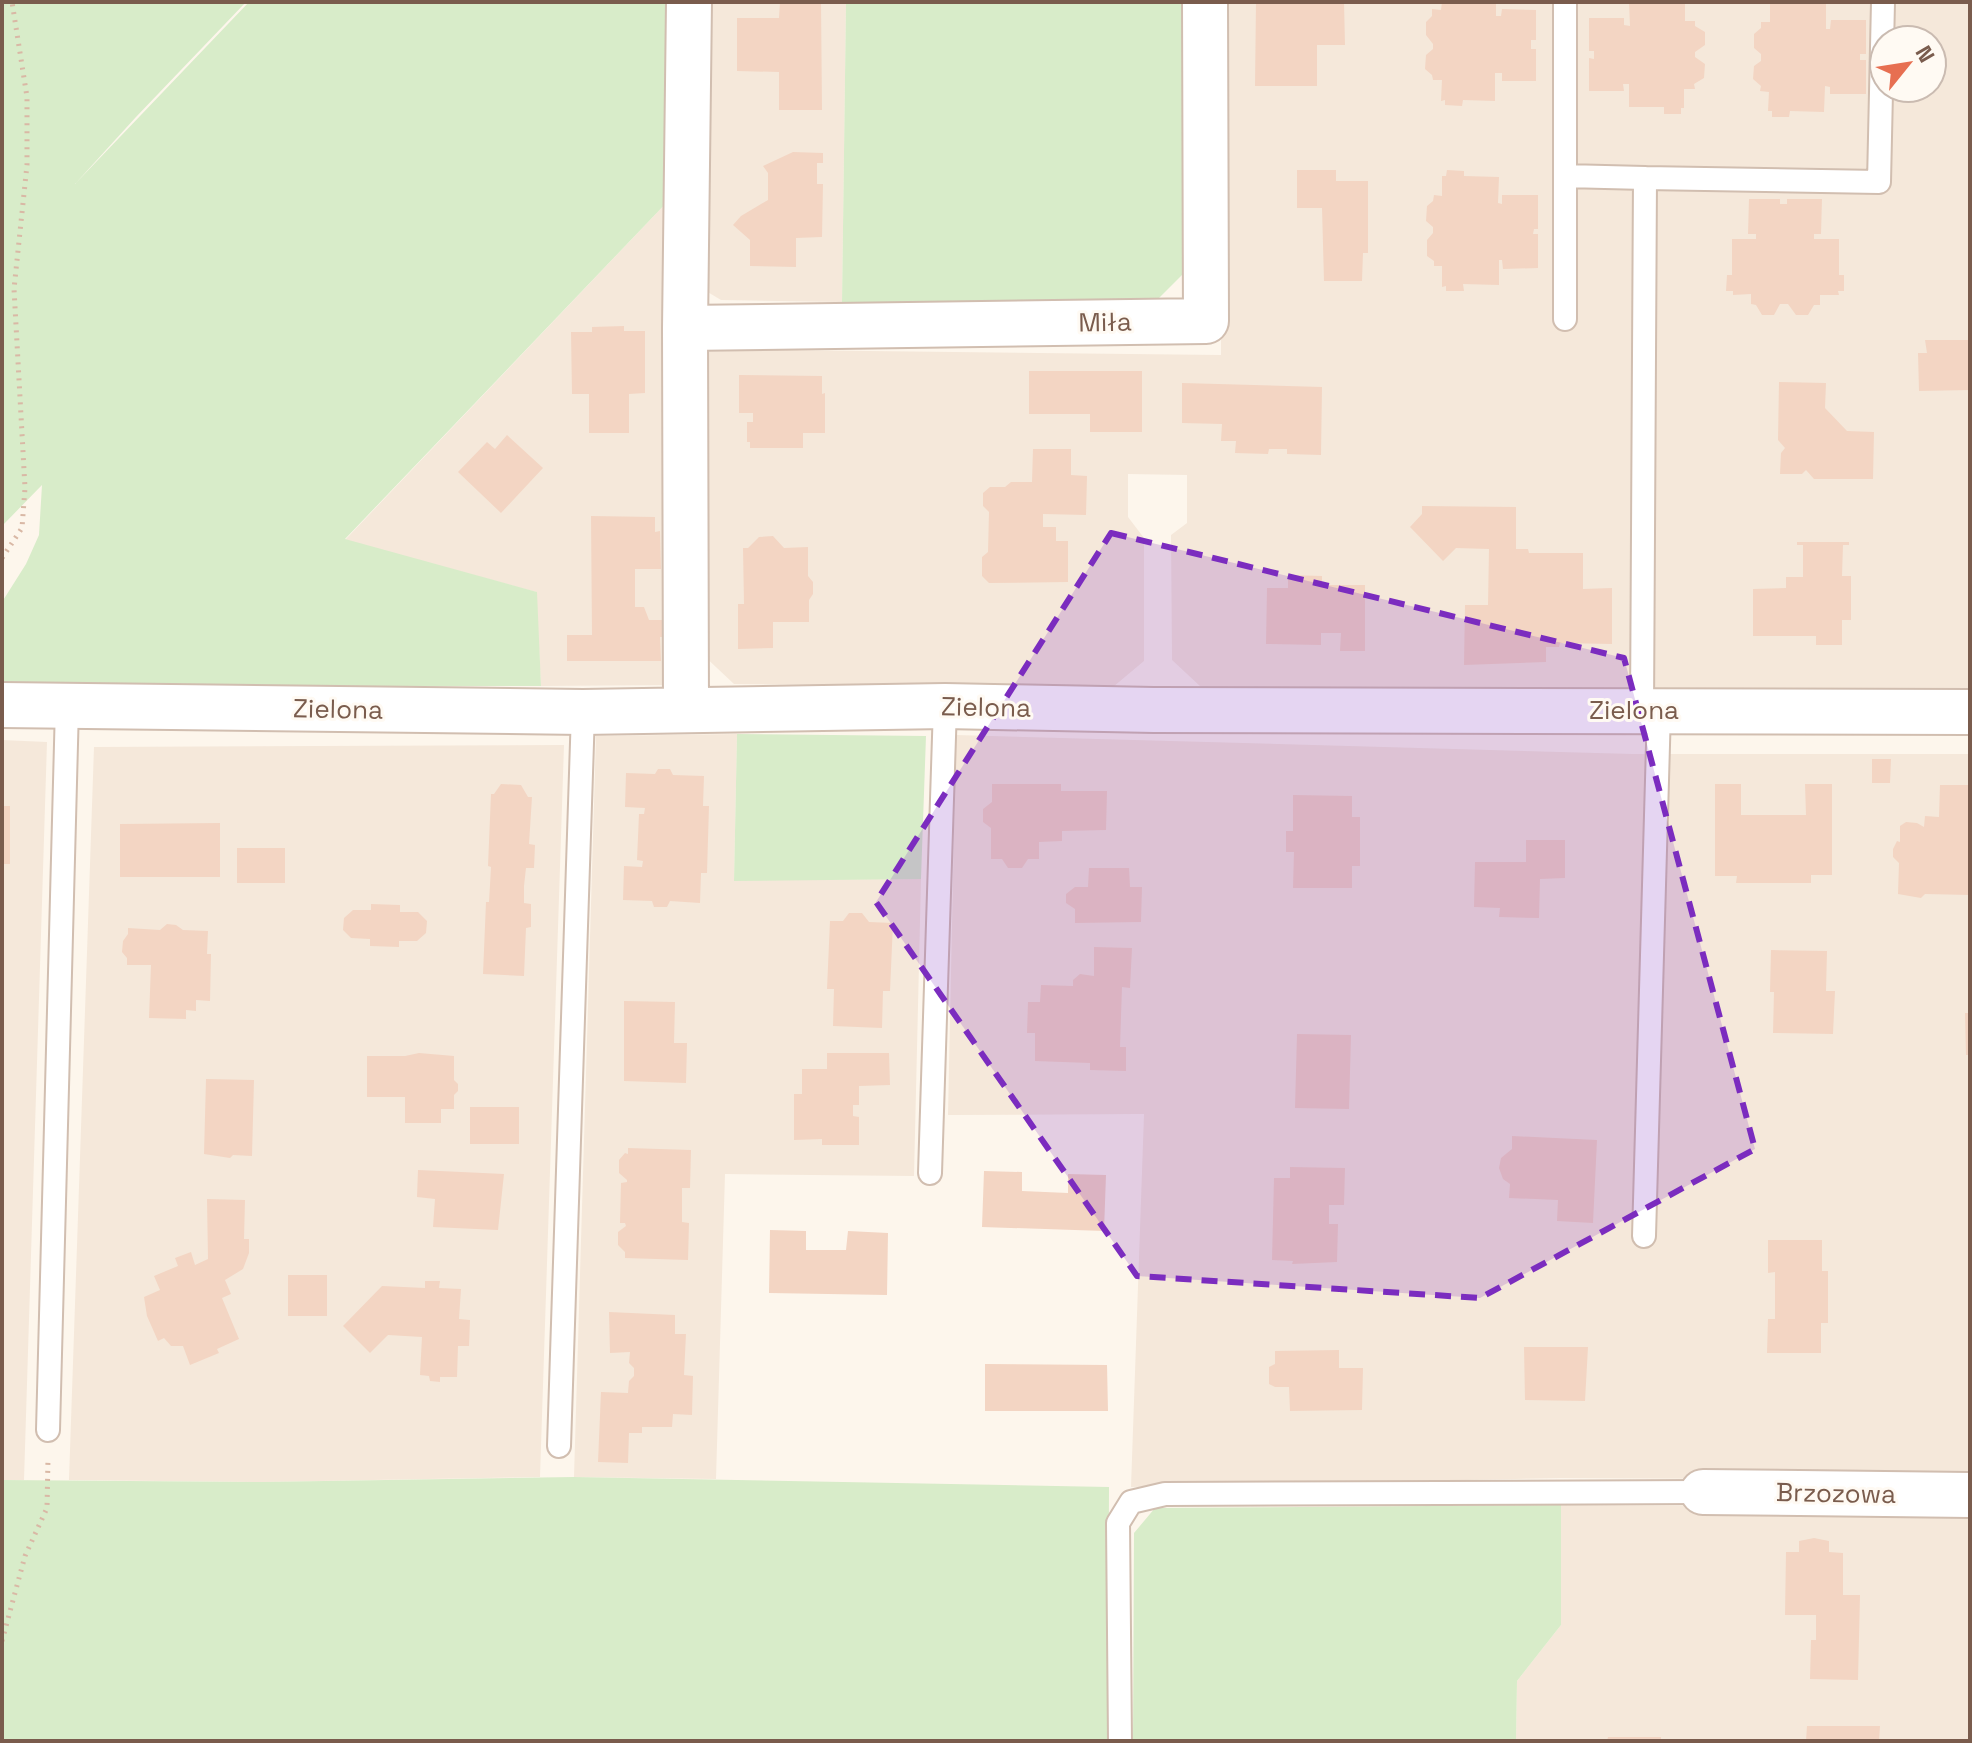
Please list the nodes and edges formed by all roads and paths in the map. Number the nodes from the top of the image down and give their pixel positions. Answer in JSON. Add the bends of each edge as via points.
{"nodes":[{"id":1,"x":12,"y":2,"type":"edge"},
{"id":2,"x":689,"y":2,"type":"edge"},
{"id":3,"x":1205,"y":2,"type":"edge"},
{"id":4,"x":1565,"y":2,"type":"edge"},
{"id":5,"x":1883,"y":2,"type":"edge"},
{"id":6,"x":1565,"y":176,"type":"junction"},
{"id":7,"x":1645,"y":178,"type":"junction"},
{"id":8,"x":1565,"y":319,"type":"dead end"},
{"id":9,"x":685,"y":328,"type":"junction"},
{"id":10,"x":2,"y":558,"type":"edge"},
{"id":11,"x":2,"y":705,"type":"edge"},
{"id":12,"x":67,"y":706,"type":"junction"},
{"id":13,"x":945,"y":706,"type":"junction"},
{"id":14,"x":686,"y":709,"type":"junction"},
{"id":15,"x":1650,"y":710,"type":"junction"},
{"id":16,"x":583,"y":712,"type":"junction"},
{"id":17,"x":1970,"y":712,"type":"edge"},
{"id":18,"x":930,"y":1173,"type":"dead end"},
{"id":19,"x":1644,"y":1236,"type":"dead end"},
{"id":20,"x":48,"y":1430,"type":"joint"},
{"id":21,"x":559,"y":1446,"type":"dead end"},
{"id":22,"x":1703,"y":1492,"type":"joint"},
{"id":23,"x":1970,"y":1495,"type":"edge"},
{"id":24,"x":2,"y":1641,"type":"edge"},
{"id":25,"x":1120,"y":1741,"type":"edge"}],
"edges":[{"from":1,"to":10,"type":"path","via":[[27,97],[27,165],[14,289],[25,488],[22,528]]},
{"from":2,"to":9,"type":"street"},
{"from":3,"to":9,"type":"street","name":"Miła","via":[[1206,321]]},
{"from":4,"to":6,"type":"lane"},
{"from":5,"to":7,"type":"lane","via":[[1879,182]]},
{"from":6,"to":7,"type":"lane"},
{"from":6,"to":8,"type":"lane"},
{"from":7,"to":15,"type":"lane"},
{"from":9,"to":14,"type":"street"},
{"from":11,"to":12,"type":"street","name":"Zielona"},
{"from":12,"to":16,"type":"street","name":"Zielona"},
{"from":12,"to":20,"type":"lane"},
{"from":13,"to":14,"type":"street","name":"Zielona"},
{"from":13,"to":15,"type":"street","name":"Zielona"},
{"from":13,"to":18,"type":"lane"},
{"from":14,"to":16,"type":"street","name":"Zielona"},
{"from":15,"to":17,"type":"street","name":"Zielona"},
{"from":15,"to":19,"type":"lane"},
{"from":16,"to":21,"type":"lane"},
{"from":20,"to":24,"type":"path","via":[[47,1508],[25,1556]]},
{"from":22,"to":23,"type":"street","name":"Brzozowa"},
{"from":22,"to":25,"type":"lane","via":[[1165,1494],[1131,1502],[1118,1523]]}]}
